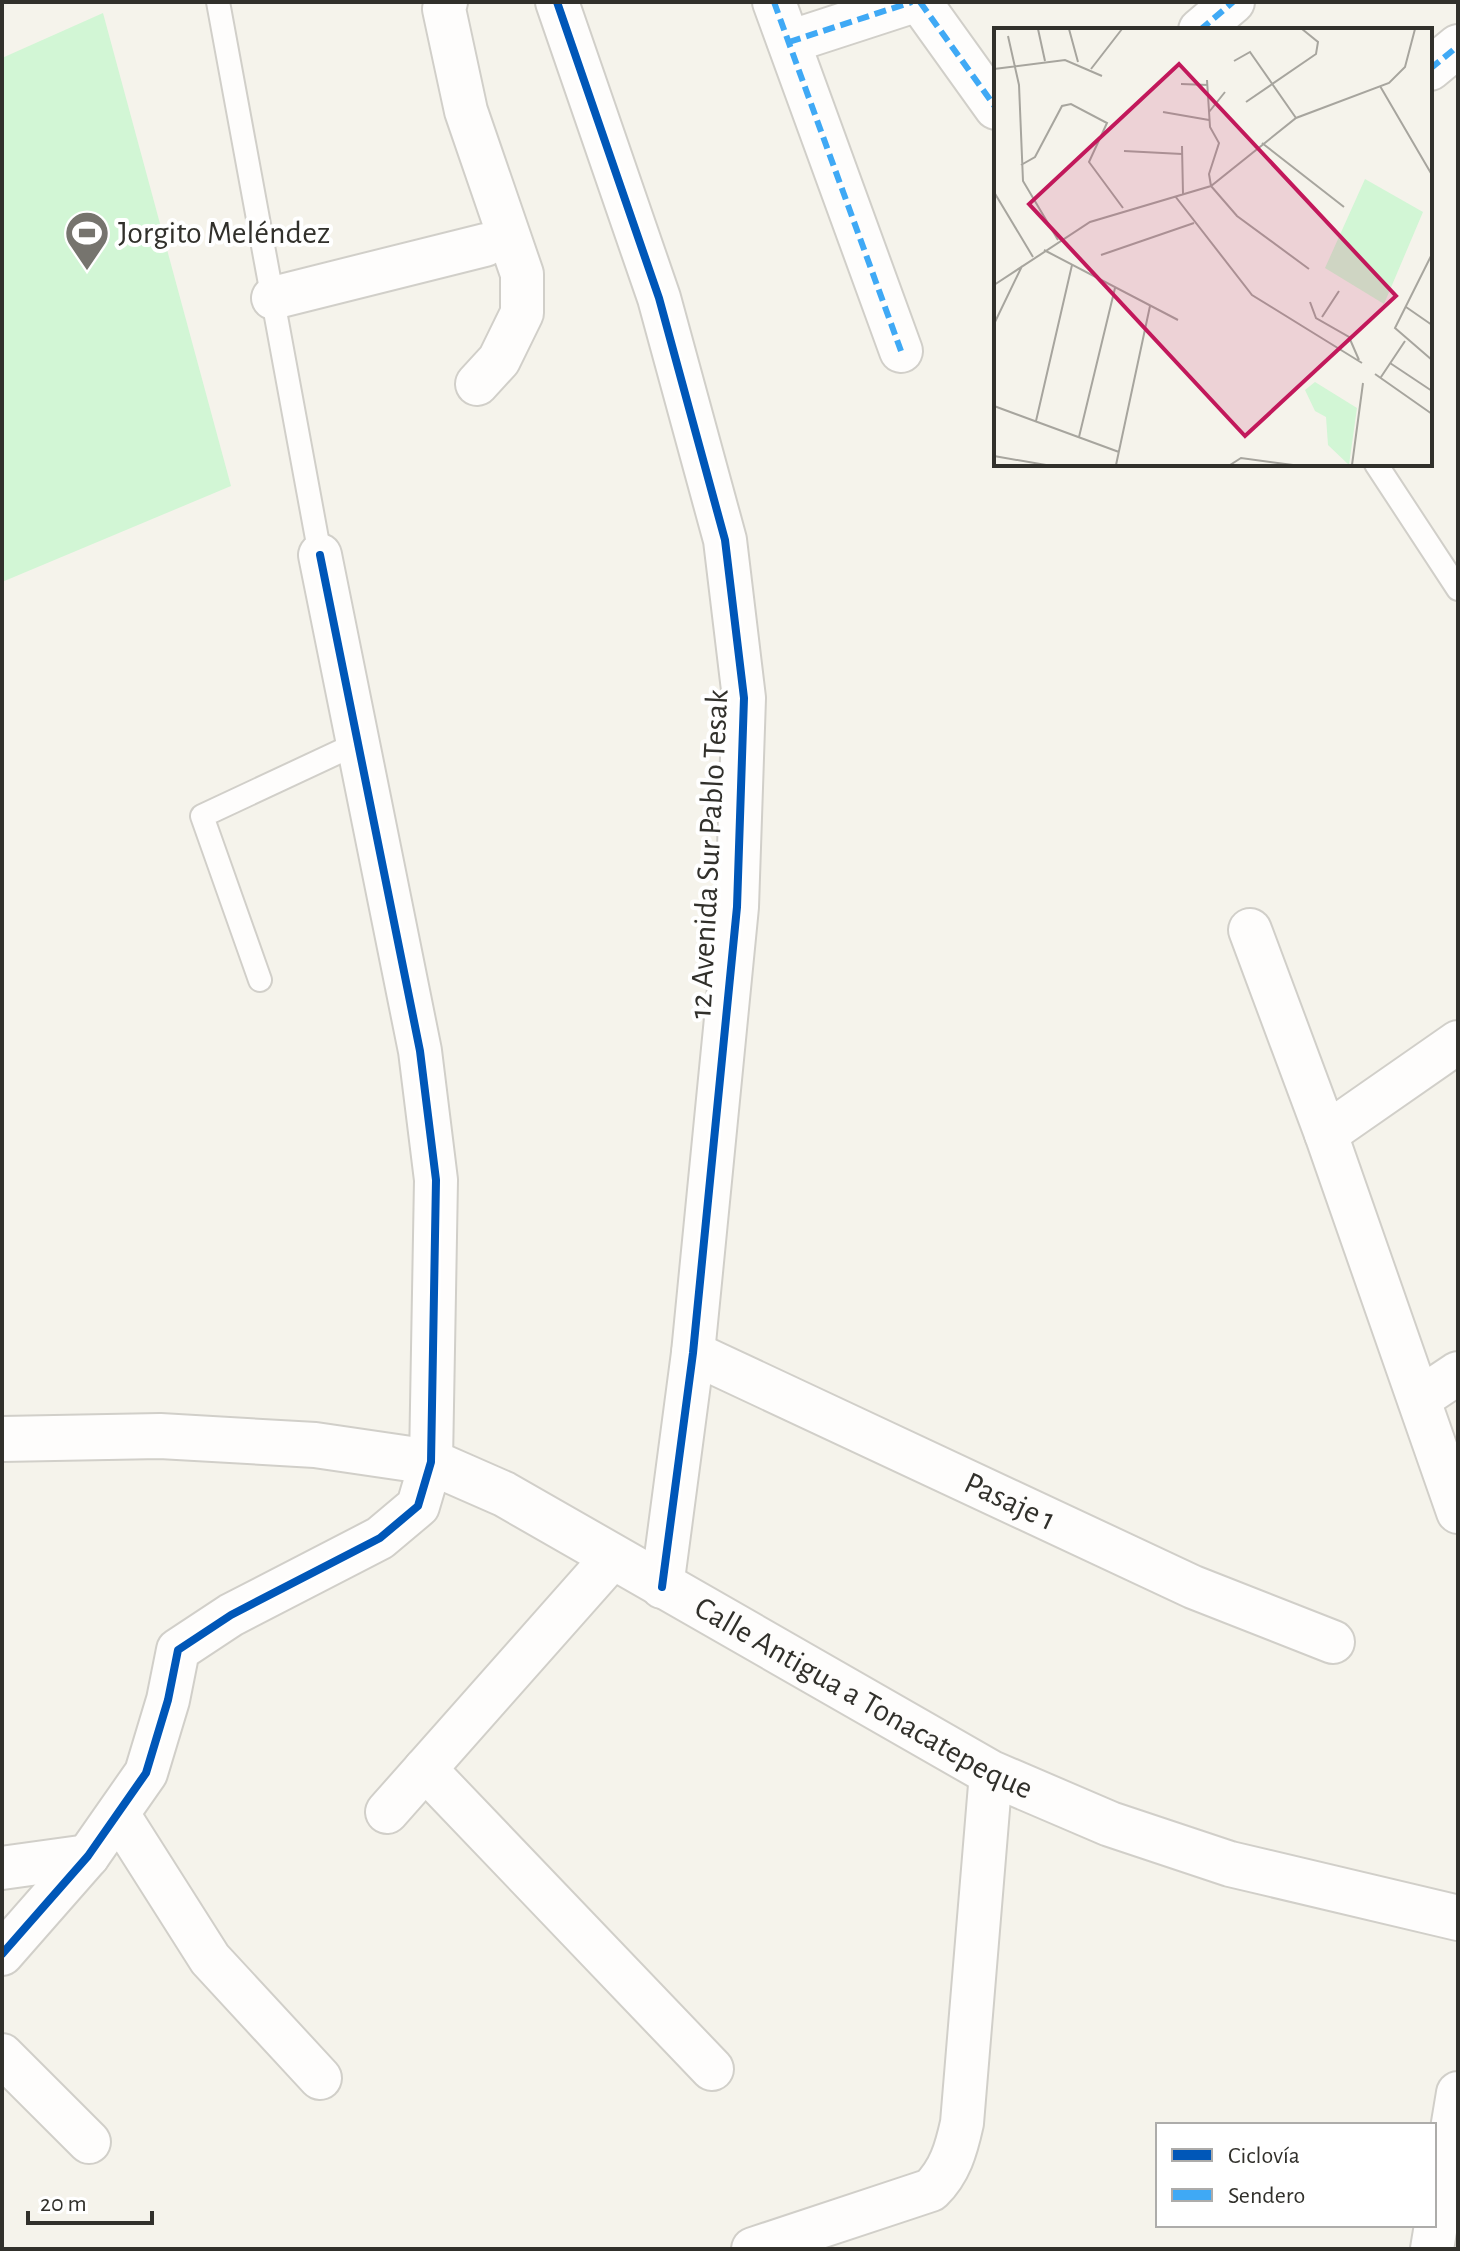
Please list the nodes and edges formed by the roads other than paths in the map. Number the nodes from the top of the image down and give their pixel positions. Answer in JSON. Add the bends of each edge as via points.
{"nodes":[{"id":1,"x":218,"y":2,"type":"edge"},
{"id":2,"x":446,"y":2,"type":"edge"},
{"id":3,"x":557,"y":2,"type":"edge"},
{"id":4,"x":774,"y":2,"type":"edge"},
{"id":5,"x":912,"y":2,"type":"edge"},
{"id":6,"x":920,"y":2,"type":"edge"},
{"id":7,"x":1233,"y":2,"type":"edge"},
{"id":8,"x":1202,"y":28,"type":"edge"},
{"id":9,"x":789,"y":42,"type":"junction"},
{"id":10,"x":1458,"y":46,"type":"edge"},
{"id":11,"x":1432,"y":67,"type":"edge"},
{"id":12,"x":994,"y":105,"type":"edge"},
{"id":13,"x":485,"y":245,"type":"dead end"},
{"id":14,"x":273,"y":298,"type":"junction"},
{"id":15,"x":901,"y":351,"type":"dead end"},
{"id":16,"x":477,"y":384,"type":"dead end"},
{"id":17,"x":1377,"y":466,"type":"edge"},
{"id":18,"x":320,"y":555,"type":"joint"},
{"id":19,"x":1458,"y":589,"type":"edge"},
{"id":20,"x":358,"y":743,"type":"junction"},
{"id":21,"x":1250,"y":930,"type":"dead end"},
{"id":22,"x":260,"y":980,"type":"dead end"},
{"id":23,"x":1458,"y":1042,"type":"edge"},
{"id":24,"x":1326,"y":1134,"type":"junction"},
{"id":25,"x":693,"y":1353,"type":"junction"},
{"id":26,"x":1458,"y":1373,"type":"edge"},
{"id":27,"x":1419,"y":1399,"type":"junction"},
{"id":28,"x":2,"y":1439,"type":"edge"},
{"id":29,"x":431,"y":1462,"type":"junction"},
{"id":30,"x":1458,"y":1512,"type":"edge"},
{"id":31,"x":612,"y":1558,"type":"junction"},
{"id":32,"x":662,"y":1587,"type":"junction"},
{"id":33,"x":1333,"y":1642,"type":"dead end"},
{"id":34,"x":425,"y":1769,"type":"junction"},
{"id":35,"x":991,"y":1773,"type":"junction"},
{"id":36,"x":387,"y":1812,"type":"dead end"},
{"id":37,"x":118,"y":1814,"type":"junction"},
{"id":38,"x":88,"y":1856,"type":"junction"},
{"id":39,"x":2,"y":1868,"type":"edge"},
{"id":40,"x":1458,"y":1918,"type":"edge"},
{"id":41,"x":2,"y":1954,"type":"edge"},
{"id":42,"x":2,"y":2055,"type":"edge"},
{"id":43,"x":712,"y":2069,"type":"dead end"},
{"id":44,"x":320,"y":2078,"type":"dead end"},
{"id":45,"x":1458,"y":2093,"type":"edge"},
{"id":46,"x":89,"y":2142,"type":"dead end"},
{"id":47,"x":1436,"y":2225,"type":"edge"},
{"id":48,"x":1436,"y":2227,"type":"edge"},
{"id":49,"x":753,"y":2249,"type":"edge"},
{"id":50,"x":1432,"y":2249,"type":"edge"}],
"edges":[{"from":1,"to":14,"type":"lane"},
{"from":2,"to":16,"type":"street","via":[[466,111],[522,274],[522,313],[499,360]]},
{"from":3,"to":25,"type":"street","name":"12 Avenida Sur Pablo Tesak","via":[[659,298],[721,525],[744,698],[737,907]]},
{"from":4,"to":9,"type":"street"},
{"from":5,"to":9,"type":"street"},
{"from":6,"to":12,"type":"street"},
{"from":7,"to":8,"type":"street"},
{"from":9,"to":15,"type":"street"},
{"from":10,"to":11,"type":"street"},
{"from":13,"to":14,"type":"street"},
{"from":14,"to":18,"type":"lane"},
{"from":17,"to":19,"type":"lane"},
{"from":18,"to":20,"type":"street"},
{"from":20,"to":22,"type":"lane","via":[[202,816]]},
{"from":20,"to":29,"type":"street","via":[[420,1051],[436,1180]]},
{"from":21,"to":24,"type":"street"},
{"from":23,"to":24,"type":"street"},
{"from":24,"to":27,"type":"street"},
{"from":25,"to":32,"type":"street","name":"12 Avenida Sur Pablo Tesak"},
{"from":25,"to":33,"type":"street","name":"Pasaje 1","via":[[1193,1587]]},
{"from":26,"to":27,"type":"street"},
{"from":27,"to":30,"type":"street"},
{"from":28,"to":29,"type":"main road","name":"Calle Antigua a Tonacatepeque","via":[[191,1438],[315,1445]]},
{"from":29,"to":31,"type":"main road","name":"Calle Antigua a Tonacatepeque","via":[[504,1494]]},
{"from":29,"to":37,"type":"street","via":[[418,1506],[380,1538],[231,1615],[178,1650],[146,1773]]},
{"from":31,"to":32,"type":"main road","name":"Calle Antigua a Tonacatepeque"},
{"from":31,"to":34,"type":"street"},
{"from":32,"to":35,"type":"main road","name":"Calle Antigua a Tonacatepeque"},
{"from":34,"to":36,"type":"street"},
{"from":34,"to":43,"type":"street"},
{"from":35,"to":40,"type":"main road","name":"Calle Antigua a Tonacatepeque","via":[[1110,1824],[1230,1864]]},
{"from":35,"to":49,"type":"street","via":[[962,2123],[944,2177],[931,2190]]},
{"from":37,"to":38,"type":"street"},
{"from":37,"to":44,"type":"street","via":[[210,1959]]},
{"from":38,"to":39,"type":"street"},
{"from":38,"to":41,"type":"street"},
{"from":42,"to":46,"type":"street"},
{"from":45,"to":47,"type":"street"},
{"from":48,"to":50,"type":"street"}]}
